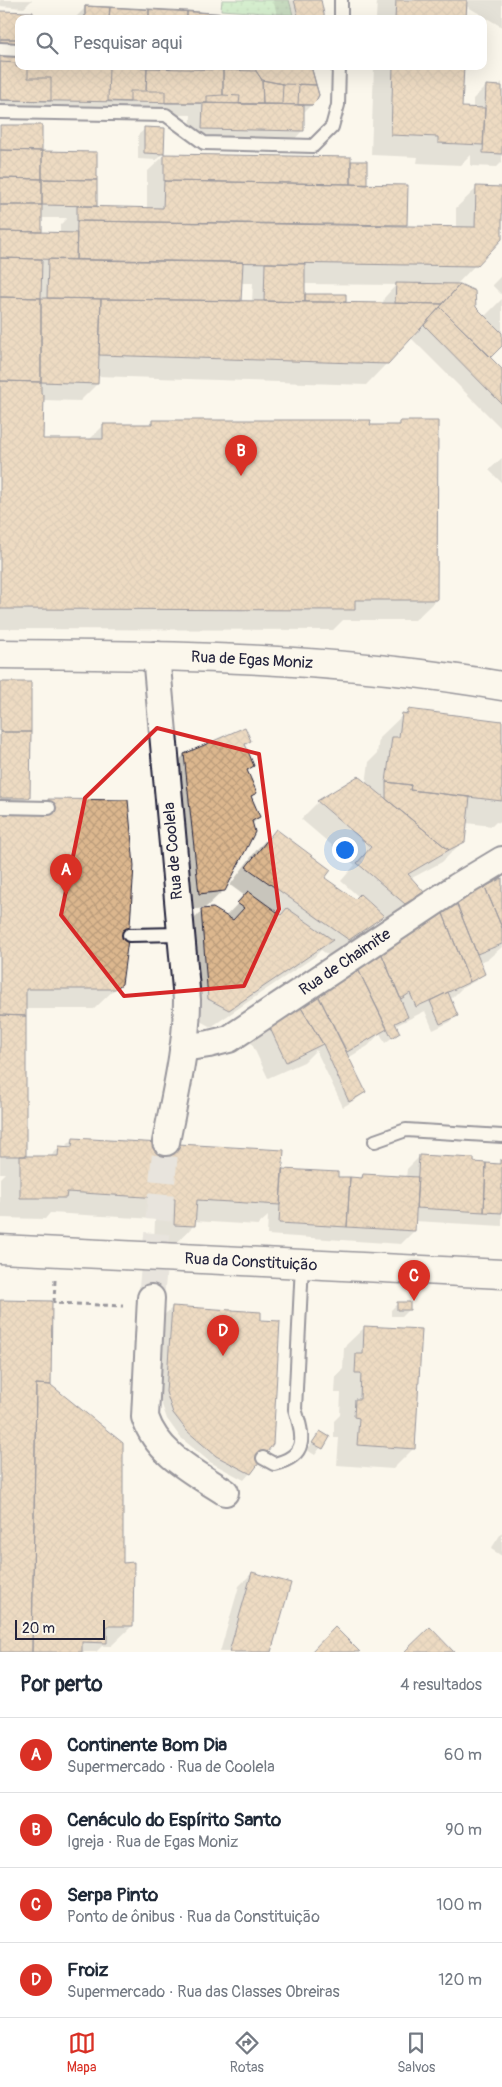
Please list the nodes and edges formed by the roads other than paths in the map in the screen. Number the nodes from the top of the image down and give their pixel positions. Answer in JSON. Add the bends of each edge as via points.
{"nodes":[{"id":1,"x":341,"y":0,"type":"edge"},
{"id":2,"x":341,"y":15,"type":"edge"},
{"id":3,"x":0,"y":49,"type":"edge"},
{"id":4,"x":15,"y":50,"type":"edge"},
{"id":5,"x":340,"y":70,"type":"edge"},
{"id":6,"x":0,"y":112,"type":"edge"},
{"id":7,"x":0,"y":654,"type":"edge"},
{"id":8,"x":156,"y":655,"type":"junction"},
{"id":9,"x":502,"y":686,"type":"edge"},
{"id":10,"x":0,"y":807,"type":"edge"},
{"id":11,"x":49,"y":808,"type":"dead end"},
{"id":12,"x":502,"y":860,"type":"edge"},
{"id":13,"x":181,"y":934,"type":"junction"},
{"id":14,"x":129,"y":935,"type":"dead end"},
{"id":15,"x":183,"y":1048,"type":"junction"},
{"id":16,"x":502,"y":1136,"type":"edge"},
{"id":17,"x":375,"y":1141,"type":"dead end"},
{"id":18,"x":166,"y":1142,"type":"tunnel mouth"},
{"id":19,"x":0,"y":1249,"type":"edge"},
{"id":20,"x":302,"y":1264,"type":"junction"},
{"id":21,"x":502,"y":1274,"type":"edge"},
{"id":22,"x":151,"y":1298,"type":"tunnel mouth"},
{"id":23,"x":262,"y":1458,"type":"dead end"},
{"id":24,"x":225,"y":1492,"type":"dead end"}],
"edges":[{"from":1,"to":2,"type":"lane"},
{"from":3,"to":4,"type":"lane"},
{"from":5,"to":6,"type":"lane","via":[[338,106],[332,127],[313,146],[204,143],[166,116]]},
{"from":7,"to":8,"type":"main road","name":"Rua de Egas Moniz"},
{"from":8,"to":9,"type":"main road","name":"Rua de Egas Moniz","via":[[358,666]]},
{"from":8,"to":13,"type":"street","name":"Rua de Coolela"},
{"from":10,"to":11,"type":"lane"},
{"from":12,"to":15,"type":"street","name":"Rua de Chaimite","via":[[230,1039]]},
{"from":13,"to":14,"type":"lane"},
{"from":13,"to":15,"type":"street","name":"Rua de Coolela","via":[[187,1000]]},
{"from":15,"to":18,"type":"street","name":"Rua de Coolela"},
{"from":16,"to":17,"type":"lane","via":[[406,1130]]},
{"from":19,"to":20,"type":"main road","name":"Rua da Constituição"},
{"from":20,"to":21,"type":"main road","name":"Rua da Constituição"},
{"from":20,"to":23,"type":"lane","via":[[296,1409],[301,1438],[298,1452],[288,1461],[274,1464]]},
{"from":22,"to":24,"type":"street","via":[[145,1417],[149,1430],[178,1461]]}]}
